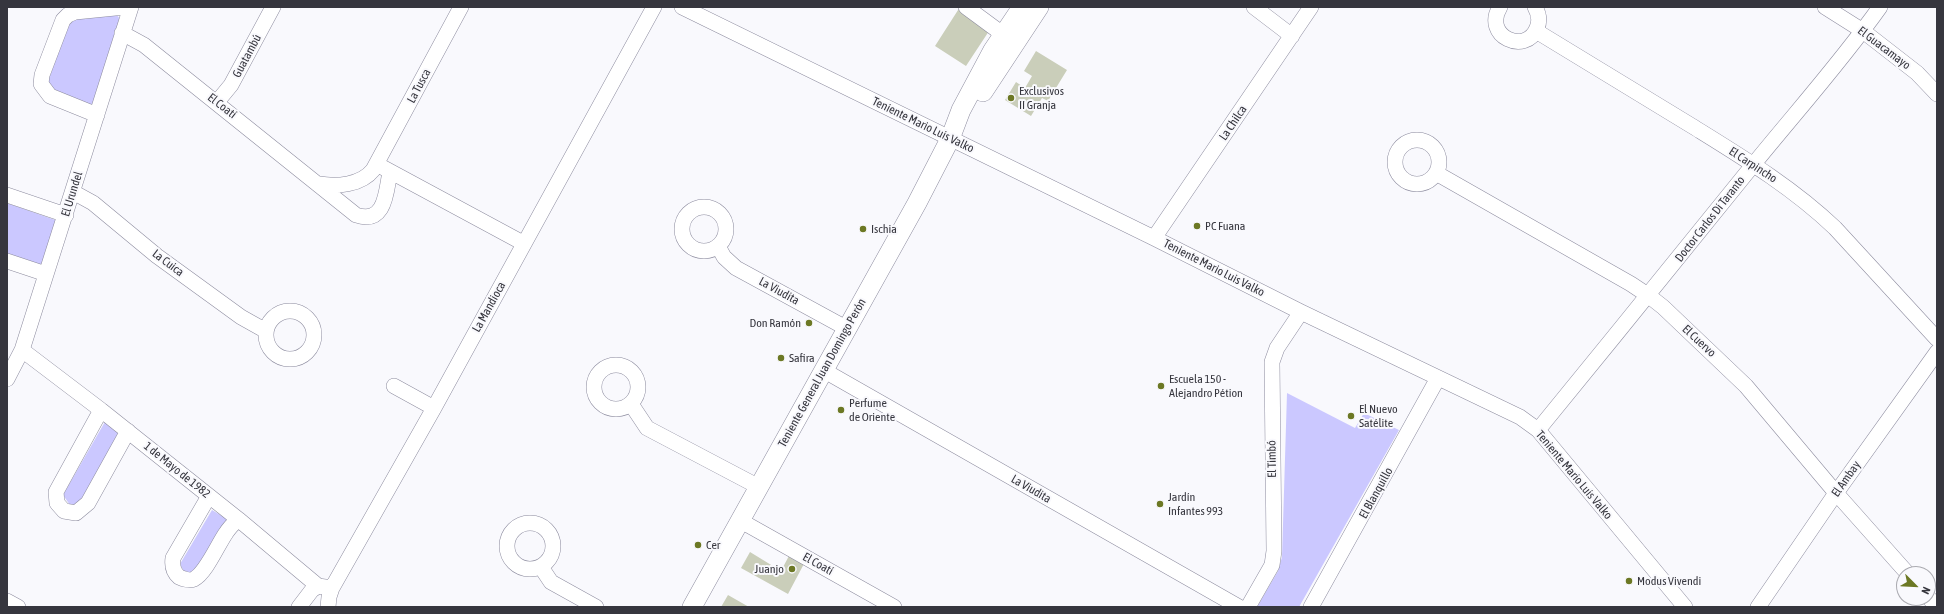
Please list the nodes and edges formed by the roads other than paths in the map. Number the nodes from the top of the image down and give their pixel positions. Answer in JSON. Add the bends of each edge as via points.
{"nodes":[{"id":1,"x":125,"y":7,"type":"edge"},
{"id":2,"x":131,"y":7,"type":"edge"},
{"id":3,"x":273,"y":7,"type":"edge"},
{"id":4,"x":460,"y":7,"type":"edge"},
{"id":5,"x":654,"y":7,"type":"edge"},
{"id":6,"x":966,"y":7,"type":"edge"},
{"id":7,"x":1022,"y":7,"type":"edge"},
{"id":8,"x":1039,"y":7,"type":"edge"},
{"id":9,"x":1254,"y":7,"type":"edge"},
{"id":10,"x":1311,"y":7,"type":"edge"},
{"id":11,"x":1500,"y":7,"type":"edge"},
{"id":12,"x":1535,"y":7,"type":"edge"},
{"id":13,"x":1825,"y":7,"type":"edge"},
{"id":14,"x":1880,"y":7,"type":"edge"},
{"id":15,"x":689,"y":8,"type":"edge"},
{"id":16,"x":1536,"y":31,"type":"junction"},
{"id":17,"x":1863,"y":32,"type":"junction"},
{"id":18,"x":122,"y":33,"type":"junction"},
{"id":19,"x":1292,"y":36,"type":"junction"},
{"id":20,"x":1008,"y":39,"type":"junction"},
{"id":21,"x":1937,"y":94,"type":"edge"},
{"id":22,"x":217,"y":102,"type":"junction"},
{"id":23,"x":97,"y":115,"type":"junction"},
{"id":24,"x":950,"y":139,"type":"junction"},
{"id":25,"x":1754,"y":164,"type":"junction"},
{"id":26,"x":383,"y":168,"type":"junction"},
{"id":27,"x":1436,"y":173,"type":"dead end"},
{"id":28,"x":319,"y":184,"type":"junction"},
{"id":29,"x":73,"y":192,"type":"junction"},
{"id":30,"x":7,"y":195,"type":"edge"},
{"id":31,"x":66,"y":215,"type":"junction"},
{"id":32,"x":1154,"y":238,"type":"junction"},
{"id":33,"x":523,"y":243,"type":"junction"},
{"id":34,"x":718,"y":246,"type":"dead end"},
{"id":35,"x":7,"y":261,"type":"edge"},
{"id":36,"x":46,"y":274,"type":"junction"},
{"id":37,"x":1649,"y":296,"type":"junction"},
{"id":38,"x":1301,"y":312,"type":"junction"},
{"id":39,"x":846,"y":328,"type":"junction"},
{"id":40,"x":266,"y":331,"type":"dead end"},
{"id":41,"x":1937,"y":339,"type":"edge"},
{"id":42,"x":22,"y":350,"type":"junction"},
{"id":43,"x":1937,"y":352,"type":"edge"},
{"id":44,"x":823,"y":370,"type":"junction"},
{"id":45,"x":7,"y":378,"type":"edge"},
{"id":46,"x":1438,"y":378,"type":"junction"},
{"id":47,"x":394,"y":386,"type":"dead end"},
{"id":48,"x":631,"y":404,"type":"dead end"},
{"id":49,"x":434,"y":408,"type":"junction"},
{"id":50,"x":101,"y":410,"type":"junction"},
{"id":51,"x":1538,"y":430,"type":"junction"},
{"id":52,"x":128,"y":431,"type":"junction"},
{"id":53,"x":760,"y":487,"type":"junction"},
{"id":54,"x":1836,"y":493,"type":"junction"},
{"id":55,"x":209,"y":496,"type":"junction"},
{"id":56,"x":238,"y":518,"type":"junction"},
{"id":57,"x":742,"y":521,"type":"junction"},
{"id":58,"x":1901,"y":566,"type":"edge"},
{"id":59,"x":541,"y":567,"type":"dead end"},
{"id":60,"x":325,"y":587,"type":"junction"},
{"id":61,"x":7,"y":601,"type":"edge"},
{"id":62,"x":18,"y":607,"type":"edge"},
{"id":63,"x":299,"y":607,"type":"edge"},
{"id":64,"x":328,"y":607,"type":"edge"},
{"id":65,"x":596,"y":607,"type":"edge"},
{"id":66,"x":692,"y":607,"type":"edge"},
{"id":67,"x":894,"y":607,"type":"edge"},
{"id":68,"x":1239,"y":607,"type":"edge"},
{"id":69,"x":1248,"y":607,"type":"edge"},
{"id":70,"x":1311,"y":607,"type":"edge"},
{"id":71,"x":1685,"y":607,"type":"edge"},
{"id":72,"x":1758,"y":607,"type":"edge"}],
"edges":[{"from":1,"to":23,"type":"street","via":[[68,15],[63,20],[42,75],[41,84],[50,96]]},
{"from":2,"to":18,"type":"street","name":"El Urundel"},
{"from":3,"to":22,"type":"street","name":"Guatambú","via":[[231,85]]},
{"from":4,"to":26,"type":"street","name":"La Tusca"},
{"from":5,"to":33,"type":"street","name":"La Mandioca"},
{"from":6,"to":20,"type":"street"},
{"from":7,"to":20,"type":"main road","name":"Teniente General Juan Domingo Perón"},
{"from":8,"to":20,"type":"main road","name":"Teniente General Juan Domingo Perón"},
{"from":9,"to":19,"type":"street"},
{"from":10,"to":19,"type":"street","name":"La Chilca"},
{"from":11,"to":16,"type":"street","via":[[1496,22],[1501,34],[1506,38],[1526,40]]},
{"from":12,"to":16,"type":"street","via":[[1539,16]]},
{"from":13,"to":17,"type":"street","name":"El Guacamayo"},
{"from":14,"to":17,"type":"street","name":"Doctor Carlos Di Taranto"},
{"from":15,"to":24,"type":"street","name":"Teniente Mario Luis Valko"},
{"from":16,"to":25,"type":"street","name":"El Carpincho"},
{"from":17,"to":21,"type":"street","name":"El Guacamayo","via":[[1917,73]]},
{"from":17,"to":25,"type":"street","name":"Doctor Carlos Di Taranto"},
{"from":18,"to":22,"type":"street","name":"El Coatí","via":[[144,45]]},
{"from":18,"to":23,"type":"street","name":"El Urundel"},
{"from":19,"to":32,"type":"street","name":"La Chilca"},
{"from":20,"to":24,"type":"main road","name":"Teniente General Juan Domingo Perón","via":[[961,110]]},
{"from":22,"to":28,"type":"street","name":"El Coatí"},
{"from":23,"to":29,"type":"street","name":"El Urundel"},
{"from":24,"to":32,"type":"street","name":"Teniente Mario Luis Valko"},
{"from":24,"to":39,"type":"main road","name":"Teniente General Juan Domingo Perón"},
{"from":25,"to":37,"type":"street","name":"Doctor Carlos Di Taranto"},
{"from":25,"to":41,"type":"street","name":"El Carpincho","via":[[1831,224]]},
{"from":26,"to":28,"type":"street","via":[[350,183],[331,186]]},
{"from":26,"to":28,"type":"street","name":"El Coatí","via":[[385,201],[373,216],[365,218],[356,215]]},
{"from":26,"to":33,"type":"street"},
{"from":27,"to":37,"type":"street","name":"El Cuervo"},
{"from":29,"to":31,"type":"street","name":"El Urundel"},
{"from":29,"to":40,"type":"street","name":"La Cuica","via":[[93,202],[157,256],[241,317]]},
{"from":30,"to":31,"type":"street"},
{"from":31,"to":36,"type":"street","name":"El Urundel"},
{"from":32,"to":38,"type":"street","name":"Teniente Mario Luis Valko"},
{"from":33,"to":49,"type":"street","name":"La Mandioca"},
{"from":34,"to":39,"type":"street","name":"La Viudita","via":[[724,257],[736,268]]},
{"from":35,"to":36,"type":"street"},
{"from":36,"to":42,"type":"street","name":"El Urundel"},
{"from":37,"to":51,"type":"street","name":"Doctor Carlos Di Taranto"},
{"from":37,"to":54,"type":"street","name":"El Cuervo","via":[[1746,386]]},
{"from":38,"to":46,"type":"street","name":"Teniente Mario Luis Valko"},
{"from":38,"to":69,"type":"street","name":"El Timbó","via":[[1277,348],[1272,362],[1274,551],[1272,565]]},
{"from":39,"to":44,"type":"main road","name":"Teniente General Juan Domingo Perón"},
{"from":42,"to":45,"type":"street","name":"El Urundel"},
{"from":42,"to":50,"type":"street","name":"1 de Mayo de 1982"},
{"from":43,"to":54,"type":"street","name":"El Ambay"},
{"from":44,"to":53,"type":"main road","name":"Teniente General Juan Domingo Perón"},
{"from":44,"to":68,"type":"street","name":"La Viudita"},
{"from":46,"to":51,"type":"street","name":"Teniente Mario Luis Valko","via":[[1520,417]]},
{"from":46,"to":70,"type":"street","name":"El Blanquillo"},
{"from":47,"to":49,"type":"street"},
{"from":48,"to":53,"type":"street","via":[[647,428]]},
{"from":49,"to":60,"type":"street","name":"La Mandioca"},
{"from":50,"to":52,"type":"street","name":"1 de Mayo de 1982"},
{"from":50,"to":52,"type":"street","via":[[56,492],[57,503],[64,511],[76,513],[88,504]]},
{"from":51,"to":71,"type":"street","name":"Teniente Mario Luis Valko"},
{"from":52,"to":55,"type":"street","name":"1 de Mayo de 1982"},
{"from":53,"to":57,"type":"main road","name":"Teniente General Juan Domingo Perón"},
{"from":54,"to":58,"type":"street","name":"El Cuervo"},
{"from":54,"to":72,"type":"street","name":"El Ambay"},
{"from":55,"to":56,"type":"street","name":"1 de Mayo de 1982"},
{"from":55,"to":56,"type":"street","via":[[173,558],[175,574],[190,580],[195,579]]},
{"from":56,"to":60,"type":"street","name":"1 de Mayo de 1982"},
{"from":57,"to":66,"type":"main road","name":"Teniente General Juan Domingo Perón"},
{"from":57,"to":67,"type":"street","name":"El Coatí"},
{"from":59,"to":65,"type":"street","via":[[551,582]]},
{"from":60,"to":63,"type":"street","name":"La Mandioca","via":[[312,590]]},
{"from":60,"to":64,"type":"street","name":"La Mandioca"},
{"from":61,"to":62,"type":"street"}]}
